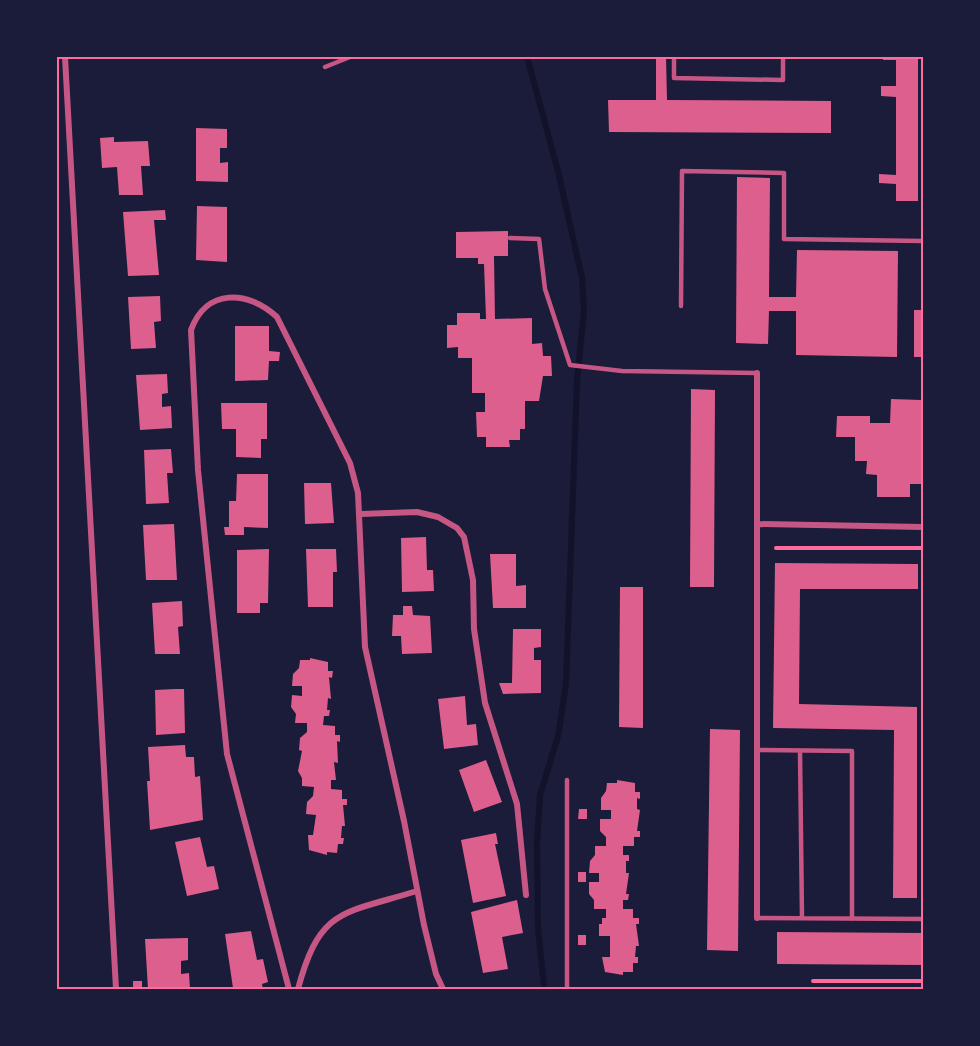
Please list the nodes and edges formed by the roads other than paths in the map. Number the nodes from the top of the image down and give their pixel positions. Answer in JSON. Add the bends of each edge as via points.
{"nodes":[{"id":1,"x":65,"y":57,"type":"edge"},
{"id":2,"x":350,"y":57,"type":"edge"},
{"id":3,"x":674,"y":57,"type":"edge"},
{"id":4,"x":783,"y":57,"type":"edge"},
{"id":5,"x":325,"y":67,"type":"dead end"},
{"id":6,"x":510,"y":238,"type":"dead end"},
{"id":7,"x":923,"y":241,"type":"edge"},
{"id":8,"x":681,"y":306,"type":"dead end"},
{"id":9,"x":757,"y":374,"type":"joint"},
{"id":10,"x":361,"y":514,"type":"junction"},
{"id":11,"x":757,"y":524,"type":"junction"},
{"id":12,"x":923,"y":527,"type":"edge"},
{"id":13,"x":757,"y":750,"type":"junction"},
{"id":14,"x":800,"y":751,"type":"junction"},
{"id":15,"x":567,"y":780,"type":"dead end"},
{"id":16,"x":417,"y":891,"type":"junction"},
{"id":17,"x":526,"y":895,"type":"dead end"},
{"id":18,"x":757,"y":918,"type":"joint"},
{"id":19,"x":802,"y":918,"type":"junction"},
{"id":20,"x":852,"y":919,"type":"junction"},
{"id":21,"x":923,"y":919,"type":"edge"},
{"id":22,"x":116,"y":989,"type":"edge"},
{"id":23,"x":289,"y":989,"type":"edge"},
{"id":24,"x":298,"y":989,"type":"edge"},
{"id":25,"x":443,"y":989,"type":"edge"},
{"id":26,"x":567,"y":989,"type":"edge"}],
"edges":[{"from":1,"to":22,"type":"street"},
{"from":2,"to":5,"type":"lane"},
{"from":3,"to":4,"type":"lane","via":[[674,78],[783,80]]},
{"from":6,"to":9,"type":"lane","via":[[539,239],[545,289],[570,365],[622,371]]},
{"from":7,"to":8,"type":"lane","via":[[784,239],[784,172],[682,171]]},
{"from":9,"to":11,"type":"street"},
{"from":10,"to":16,"type":"street","via":[[365,647]]},
{"from":10,"to":17,"type":"street","via":[[417,512],[438,517],[464,537],[485,703],[518,804]]},
{"from":10,"to":23,"type":"street","via":[[350,463],[277,317],[249,299],[216,300],[205,306],[196,315],[191,330],[190,354],[206,560],[227,754]]},
{"from":11,"to":12,"type":"street"},
{"from":11,"to":13,"type":"street"},
{"from":13,"to":14,"type":"lane"},
{"from":13,"to":18,"type":"street"},
{"from":14,"to":19,"type":"lane"},
{"from":14,"to":20,"type":"lane","via":[[852,751]]},
{"from":15,"to":26,"type":"lane"},
{"from":16,"to":24,"type":"street","via":[[328,923],[307,956]]},
{"from":16,"to":25,"type":"street"},
{"from":18,"to":19,"type":"lane"},
{"from":19,"to":20,"type":"lane"},
{"from":20,"to":21,"type":"lane"}]}
